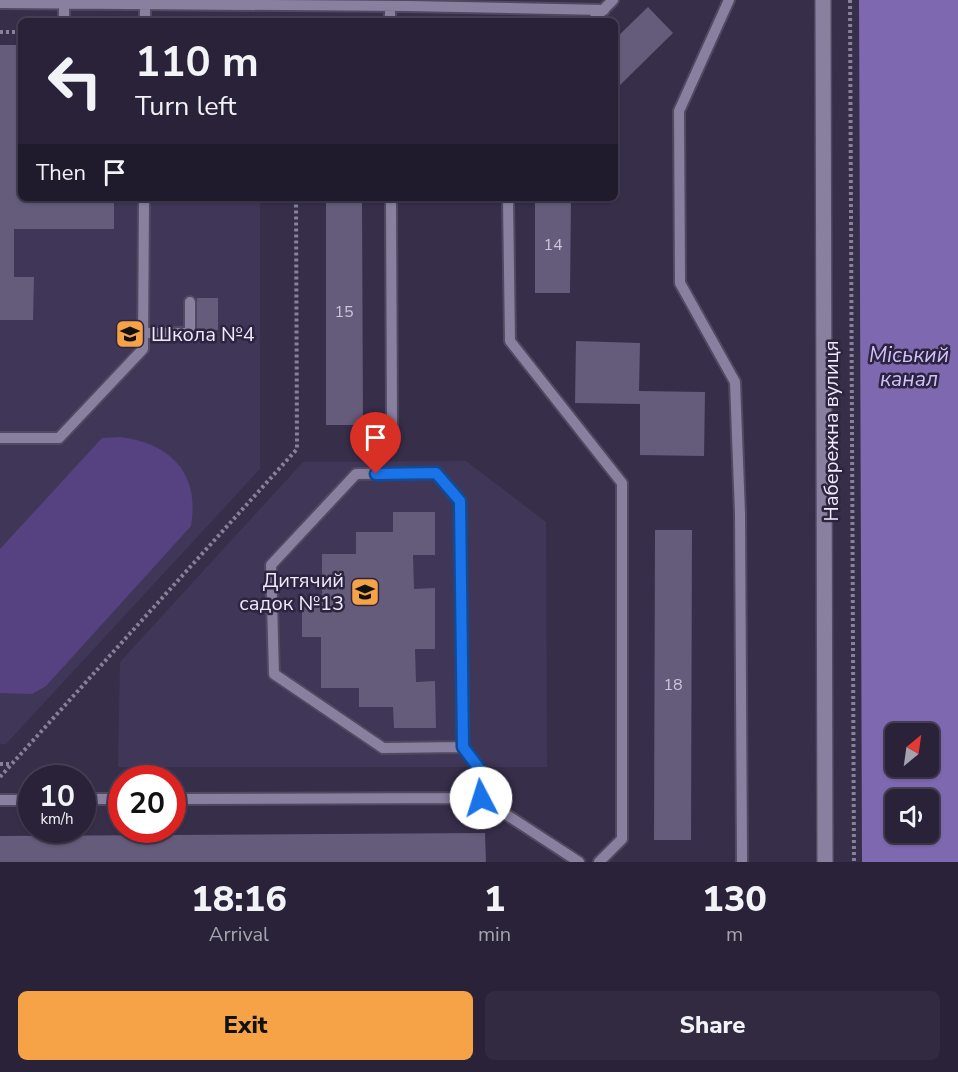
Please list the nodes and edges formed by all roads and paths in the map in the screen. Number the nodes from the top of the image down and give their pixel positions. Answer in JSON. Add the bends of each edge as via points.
{"nodes":[{"id":1,"x":613,"y":0,"type":"edge"},
{"id":2,"x":729,"y":0,"type":"edge"},
{"id":3,"x":823,"y":0,"type":"edge"},
{"id":4,"x":850,"y":0,"type":"edge"},
{"id":5,"x":0,"y":3,"type":"edge"},
{"id":6,"x":408,"y":3,"type":"edge"},
{"id":7,"x":64,"y":4,"type":"junction"},
{"id":8,"x":145,"y":4,"type":"junction"},
{"id":9,"x":390,"y":6,"type":"junction"},
{"id":10,"x":604,"y":10,"type":"junction"},
{"id":11,"x":64,"y":18,"type":"edge"},
{"id":12,"x":145,"y":18,"type":"edge"},
{"id":13,"x":390,"y":18,"type":"edge"},
{"id":14,"x":595,"y":18,"type":"edge"},
{"id":15,"x":0,"y":32,"type":"edge"},
{"id":16,"x":18,"y":32,"type":"edge"},
{"id":17,"x":144,"y":201,"type":"edge"},
{"id":18,"x":296,"y":201,"type":"edge"},
{"id":19,"x":391,"y":201,"type":"edge"},
{"id":20,"x":508,"y":201,"type":"edge"},
{"id":21,"x":190,"y":303,"type":"dead end"},
{"id":22,"x":143,"y":333,"type":"junction"},
{"id":23,"x":392,"y":428,"type":"dead end"},
{"id":24,"x":0,"y":438,"type":"edge"},
{"id":25,"x":463,"y":747,"type":"junction"},
{"id":26,"x":0,"y":764,"type":"edge"},
{"id":27,"x":12,"y":764,"type":"junction"},
{"id":28,"x":0,"y":777,"type":"edge"},
{"id":29,"x":481,"y":798,"type":"junction"},
{"id":30,"x":186,"y":799,"type":"edge"},
{"id":31,"x":0,"y":800,"type":"edge"},
{"id":32,"x":18,"y":800,"type":"edge"},
{"id":33,"x":579,"y":862,"type":"edge"},
{"id":34,"x":599,"y":862,"type":"edge"},
{"id":35,"x":742,"y":862,"type":"edge"},
{"id":36,"x":825,"y":862,"type":"edge"},
{"id":37,"x":854,"y":862,"type":"edge"}],
"edges":[{"from":1,"to":10,"type":"lane"},
{"from":2,"to":35,"type":"lane","via":[[679,111],[680,283],[735,382],[740,514]]},
{"from":3,"to":36,"type":"street","name":"Набережна вулиця"},
{"from":4,"to":37,"type":"path","name":"Набережна вулиця"},
{"from":5,"to":7,"type":"lane"},
{"from":6,"to":9,"type":"lane"},
{"from":6,"to":10,"type":"lane"},
{"from":7,"to":8,"type":"lane"},
{"from":7,"to":11,"type":"lane"},
{"from":8,"to":9,"type":"lane"},
{"from":8,"to":12,"type":"lane"},
{"from":9,"to":13,"type":"lane"},
{"from":10,"to":14,"type":"lane"},
{"from":15,"to":16,"type":"path"},
{"from":17,"to":22,"type":"lane"},
{"from":18,"to":27,"type":"path","via":[[297,449]]},
{"from":19,"to":23,"type":"lane"},
{"from":20,"to":34,"type":"lane","via":[[510,340],[622,483],[622,839]]},
{"from":21,"to":22,"type":"lane","via":[[190,333]]},
{"from":22,"to":24,"type":"lane","via":[[142,348],[58,438]]},
{"from":25,"to":25,"type":"lane","via":[[383,748],[274,675],[271,565],[356,474],[436,473],[460,501]]},
{"from":25,"to":29,"type":"lane","via":[[478,767]]},
{"from":26,"to":27,"type":"path"},
{"from":27,"to":28,"type":"path"},
{"from":29,"to":30,"type":"lane"},
{"from":29,"to":33,"type":"lane"},
{"from":31,"to":32,"type":"lane"}]}
